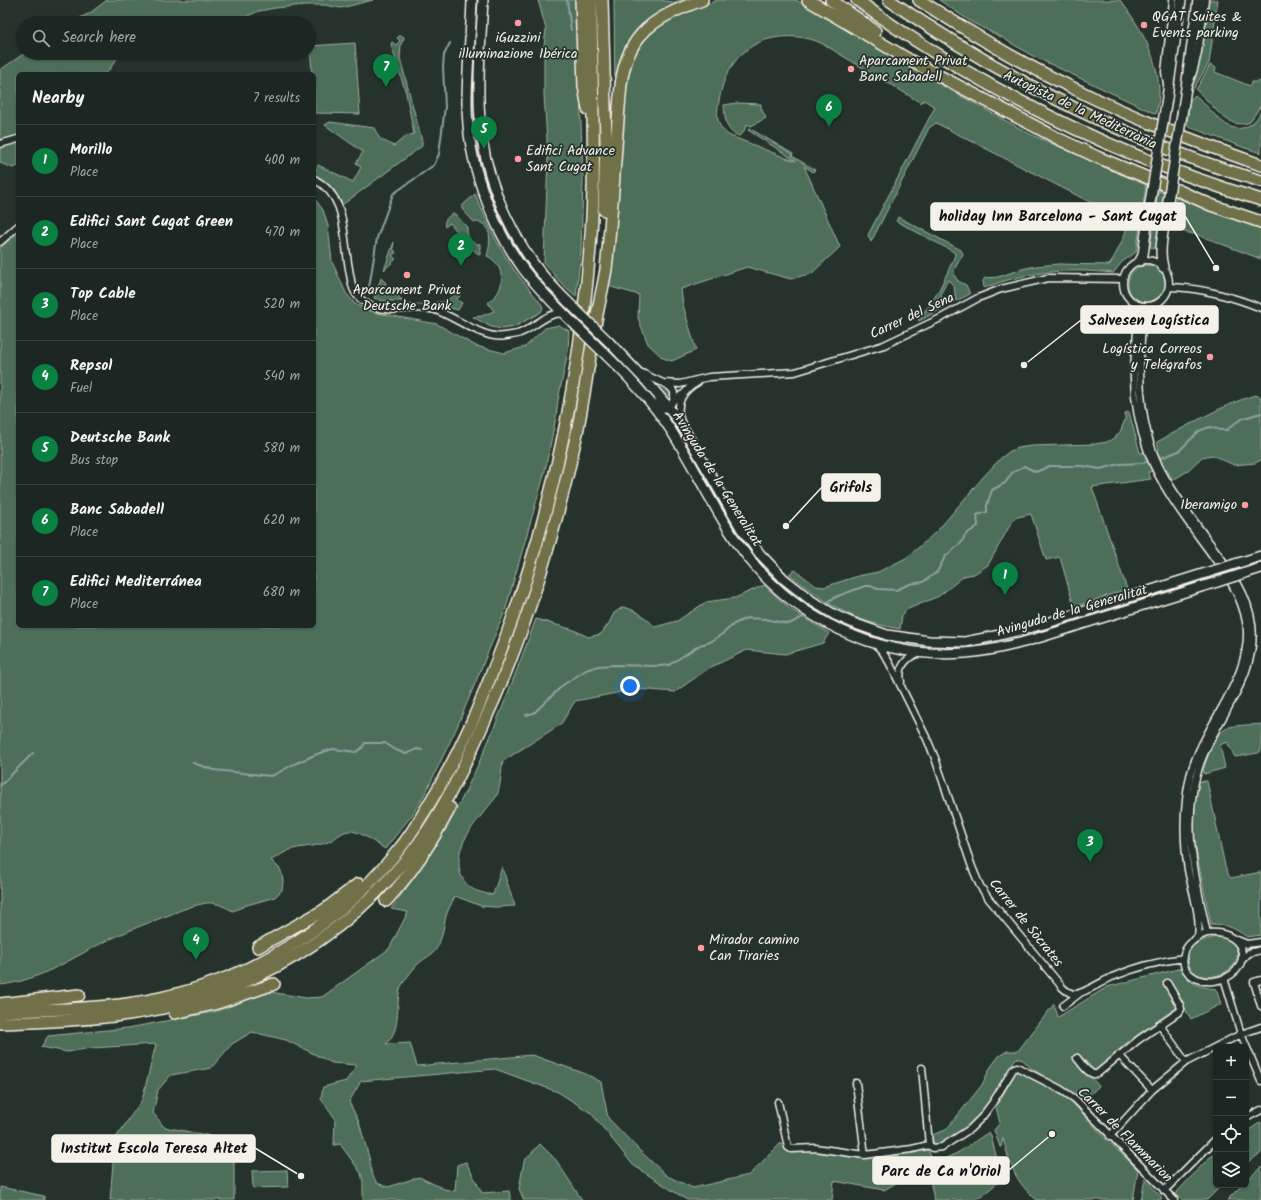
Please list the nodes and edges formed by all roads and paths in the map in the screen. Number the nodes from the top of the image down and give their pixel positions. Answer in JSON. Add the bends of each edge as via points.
{"nodes":[{"id":1,"x":472,"y":0,"type":"edge"},
{"id":2,"x":482,"y":0,"type":"edge"},
{"id":3,"x":580,"y":0,"type":"edge"},
{"id":4,"x":591,"y":0,"type":"edge"},
{"id":5,"x":602,"y":0,"type":"edge"},
{"id":6,"x":702,"y":0,"type":"edge"},
{"id":7,"x":808,"y":0,"type":"edge"},
{"id":8,"x":831,"y":0,"type":"edge"},
{"id":9,"x":856,"y":0,"type":"edge"},
{"id":10,"x":889,"y":0,"type":"edge"},
{"id":11,"x":919,"y":0,"type":"edge"},
{"id":12,"x":1173,"y":0,"type":"edge"},
{"id":13,"x":1181,"y":0,"type":"edge"},
{"id":14,"x":1198,"y":0,"type":"edge"},
{"id":15,"x":1205,"y":0,"type":"edge"},
{"id":16,"x":963,"y":88,"type":"junction"},
{"id":17,"x":1167,"y":94,"type":"junction"},
{"id":18,"x":1184,"y":98,"type":"junction"},
{"id":19,"x":16,"y":140,"type":"edge"},
{"id":20,"x":0,"y":144,"type":"edge"},
{"id":21,"x":594,"y":147,"type":"junction"},
{"id":22,"x":1222,"y":151,"type":"junction"},
{"id":23,"x":1261,"y":161,"type":"edge"},
{"id":24,"x":1261,"y":165,"type":"edge"},
{"id":25,"x":316,"y":180,"type":"edge"},
{"id":26,"x":1261,"y":181,"type":"edge"},
{"id":27,"x":1177,"y":190,"type":"junction"},
{"id":28,"x":1261,"y":200,"type":"edge"},
{"id":29,"x":1261,"y":217,"type":"edge"},
{"id":30,"x":1261,"y":222,"type":"edge"},
{"id":31,"x":16,"y":228,"type":"edge"},
{"id":32,"x":0,"y":242,"type":"edge"},
{"id":33,"x":1140,"y":261,"type":"junction"},
{"id":34,"x":1163,"y":267,"type":"junction"},
{"id":35,"x":1123,"y":279,"type":"junction"},
{"id":36,"x":1169,"y":286,"type":"junction"},
{"id":37,"x":550,"y":300,"type":"junction"},
{"id":38,"x":1137,"y":305,"type":"junction"},
{"id":39,"x":1147,"y":307,"type":"junction"},
{"id":40,"x":1261,"y":308,"type":"edge"},
{"id":41,"x":552,"y":315,"type":"junction"},
{"id":42,"x":566,"y":316,"type":"junction"},
{"id":43,"x":595,"y":322,"type":"junction"},
{"id":44,"x":620,"y":353,"type":"junction"},
{"id":45,"x":621,"y":369,"type":"junction"},
{"id":46,"x":709,"y":377,"type":"junction"},
{"id":47,"x":663,"y":383,"type":"junction"},
{"id":48,"x":683,"y":394,"type":"junction"},
{"id":49,"x":671,"y":404,"type":"junction"},
{"id":50,"x":684,"y":429,"type":"junction"},
{"id":51,"x":1151,"y":452,"type":"junction"},
{"id":52,"x":1161,"y":473,"type":"junction"},
{"id":53,"x":1261,"y":556,"type":"edge"},
{"id":54,"x":1261,"y":568,"type":"edge"},
{"id":55,"x":873,"y":643,"type":"junction"},
{"id":56,"x":921,"y":652,"type":"junction"},
{"id":57,"x":901,"y":684,"type":"junction"},
{"id":58,"x":465,"y":764,"type":"junction"},
{"id":59,"x":416,"y":825,"type":"junction"},
{"id":60,"x":386,"y":901,"type":"dead end"},
{"id":61,"x":1207,"y":933,"type":"junction"},
{"id":62,"x":1198,"y":936,"type":"junction"},
{"id":63,"x":1236,"y":939,"type":"junction"},
{"id":64,"x":1261,"y":942,"type":"edge"},
{"id":65,"x":258,"y":947,"type":"dead end"},
{"id":66,"x":1261,"y":950,"type":"edge"},
{"id":67,"x":1184,"y":958,"type":"junction"},
{"id":68,"x":1241,"y":961,"type":"junction"},
{"id":69,"x":1224,"y":978,"type":"junction"},
{"id":70,"x":1258,"y":981,"type":"edge"},
{"id":71,"x":1167,"y":983,"type":"dead end"},
{"id":72,"x":274,"y":984,"type":"dead end"},
{"id":73,"x":1079,"y":994,"type":"junction"},
{"id":74,"x":80,"y":995,"type":"dead end"},
{"id":75,"x":0,"y":1004,"type":"edge"},
{"id":76,"x":1063,"y":1006,"type":"dead end"},
{"id":77,"x":1261,"y":1006,"type":"edge"},
{"id":78,"x":0,"y":1012,"type":"edge"},
{"id":79,"x":117,"y":1017,"type":"junction"},
{"id":80,"x":0,"y":1023,"type":"edge"},
{"id":81,"x":1159,"y":1024,"type":"junction"},
{"id":82,"x":1261,"y":1027,"type":"edge"},
{"id":83,"x":1241,"y":1034,"type":"junction"},
{"id":84,"x":1119,"y":1055,"type":"junction"},
{"id":85,"x":1077,"y":1058,"type":"dead end"},
{"id":86,"x":1019,"y":1061,"type":"dead end"},
{"id":87,"x":1186,"y":1062,"type":"junction"},
{"id":88,"x":922,"y":1068,"type":"dead end"},
{"id":89,"x":1014,"y":1068,"type":"junction"},
{"id":90,"x":1261,"y":1081,"type":"edge"},
{"id":91,"x":856,"y":1083,"type":"dead end"},
{"id":92,"x":1152,"y":1090,"type":"junction"},
{"id":93,"x":778,"y":1102,"type":"dead end"},
{"id":94,"x":1261,"y":1110,"type":"edge"},
{"id":95,"x":1249,"y":1116,"type":"edge"},
{"id":96,"x":1110,"y":1136,"type":"junction"},
{"id":97,"x":1213,"y":1142,"type":"edge"},
{"id":98,"x":929,"y":1145,"type":"junction"},
{"id":99,"x":865,"y":1155,"type":"junction"},
{"id":100,"x":1164,"y":1191,"type":"junction"},
{"id":101,"x":1174,"y":1200,"type":"edge"}],
"edges":[{"from":1,"to":37,"type":"street","name":"Avinguda de la Generalitat","via":[[467,104],[474,158],[484,195],[503,236],[525,271]]},
{"from":2,"to":44,"type":"street","name":"Avinguda de la Generalitat","bridge":true,"via":[[479,94],[483,144],[490,177],[513,231],[547,280]]},
{"from":3,"to":21,"type":"highway","via":[[584,86]]},
{"from":4,"to":21,"type":"highway"},
{"from":5,"to":43,"type":"highway","via":[[605,173],[603,238]]},
{"from":6,"to":43,"type":"highway","via":[[670,13],[649,27],[631,47],[625,64],[620,95],[605,272]]},
{"from":7,"to":16,"type":"highway","via":[[911,61]]},
{"from":8,"to":16,"type":"highway"},
{"from":9,"to":28,"type":"highway","name":"Autopista de la Mediterrània","via":[[924,46],[1051,116],[1165,167]]},
{"from":10,"to":26,"type":"highway","name":"Autopista de la Mediterrània","via":[[966,50],[1060,100],[1168,148]]},
{"from":11,"to":22,"type":"highway","via":[[999,50],[1071,87],[1133,116]]},
{"from":12,"to":17,"type":"street","via":[[1165,72]]},
{"from":13,"to":17,"type":"street"},
{"from":14,"to":18,"type":"street"},
{"from":15,"to":18,"type":"street","via":[[1193,73]]},
{"from":16,"to":27,"type":"highway","via":[[1065,142]]},
{"from":17,"to":33,"type":"street","bridge":true,"via":[[1143,255]]},
{"from":18,"to":34,"type":"street","bridge":true,"via":[[1161,251]]},
{"from":19,"to":20,"type":"street"},
{"from":21,"to":59,"type":"highway","via":[[590,246],[580,343],[566,427],[545,518],[514,617],[481,703],[444,780]]},
{"from":22,"to":23,"type":"highway"},
{"from":22,"to":24,"type":"highway"},
{"from":25,"to":41,"type":"street","via":[[333,196],[341,211],[352,285],[354,292],[363,302],[387,310],[427,308],[450,316],[485,334],[501,337],[520,333]]},
{"from":27,"to":29,"type":"highway"},
{"from":27,"to":30,"type":"highway"},
{"from":31,"to":32,"type":"street"},
{"from":33,"to":34,"type":"street","via":[[1152,261]]},
{"from":33,"to":35,"type":"street","via":[[1128,268]]},
{"from":34,"to":36,"type":"street","via":[[1169,278]]},
{"from":35,"to":38,"type":"street","via":[[1125,294]]},
{"from":35,"to":46,"type":"street","name":"Carrer del Sena","via":[[1048,278],[1019,284],[978,298],[884,345],[795,372]]},
{"from":36,"to":39,"type":"street","via":[[1160,303]]},
{"from":36,"to":40,"type":"street","via":[[1218,294]]},
{"from":37,"to":41,"type":"street"},
{"from":37,"to":42,"type":"street","name":"Avinguda de la Generalitat"},
{"from":38,"to":39,"type":"street"},
{"from":38,"to":51,"type":"street","via":[[1135,389],[1139,419]]},
{"from":39,"to":51,"type":"street","via":[[1141,338],[1141,399]]},
{"from":41,"to":42,"type":"street","via":[[560,313]]},
{"from":42,"to":45,"type":"street","name":"Avinguda de la Generalitat","bridge":true},
{"from":43,"to":58,"type":"highway","via":[[577,432],[547,551],[508,667]]},
{"from":44,"to":47,"type":"street","name":"Carrer del Sena","via":[[644,375]]},
{"from":44,"to":49,"type":"street","name":"Avinguda de la Generalitat"},
{"from":45,"to":49,"type":"street","via":[[634,377],[661,409]]},
{"from":45,"to":55,"type":"street","name":"Avinguda de la Generalitat","via":[[660,415],[740,547],[756,567],[800,607],[823,621]]},
{"from":46,"to":47,"type":"street","name":"Carrer del Sena","via":[[680,384]]},
{"from":46,"to":48,"type":"street","name":"Carrer del Sena","via":[[688,388]]},
{"from":47,"to":49,"type":"street","name":"Carrer del Sena","via":[[673,390],[675,395]]},
{"from":48,"to":49,"type":"street","name":"Carrer del Sena"},
{"from":48,"to":50,"type":"street","via":[[679,418]]},
{"from":49,"to":50,"type":"street","name":"Avinguda de la Generalitat"},
{"from":50,"to":53,"type":"street","name":"Avinguda de la Generalitat","bridge":true,"via":[[741,528],[760,554],[784,579],[835,615],[887,635],[929,641],[965,642],[1000,635],[1044,624]]},
{"from":51,"to":52,"type":"street"},
{"from":52,"to":61,"type":"street","via":[[1239,584],[1248,604],[1252,626],[1252,647],[1246,672],[1206,747],[1194,784],[1190,811],[1190,843]]},
{"from":52,"to":62,"type":"street","via":[[1178,508],[1233,586],[1244,610],[1246,623],[1244,662],[1202,743],[1187,791],[1184,816],[1185,845],[1199,920]]},
{"from":54,"to":56,"type":"street","name":"Avinguda de la Generalitat","bridge":true,"via":[[1027,642],[965,653]]},
{"from":55,"to":56,"type":"street","name":"Avinguda de la Generalitat"},
{"from":55,"to":57,"type":"street","name":"Carrer de Sòcrates","via":[[886,656]]},
{"from":56,"to":57,"type":"street","via":[[909,658],[902,666]]},
{"from":57,"to":73,"type":"street","name":"Carrer de Sòcrates","via":[[935,758],[980,886],[1062,987],[1070,994]]},
{"from":58,"to":60,"type":"highway","via":[[460,786],[438,830],[416,865]]},
{"from":58,"to":79,"type":"highway","via":[[441,810],[409,856],[368,900],[326,935],[272,969],[224,990],[164,1009]]},
{"from":59,"to":65,"type":"highway","via":[[374,869],[337,901]]},
{"from":59,"to":78,"type":"highway","via":[[389,862],[342,907],[295,942],[242,970],[190,990],[129,1004]]},
{"from":61,"to":62,"type":"street"},
{"from":61,"to":63,"type":"street","via":[[1224,933]]},
{"from":62,"to":67,"type":"street","via":[[1187,947]]},
{"from":63,"to":64,"type":"street","via":[[1247,944]]},
{"from":63,"to":68,"type":"street","via":[[1242,950]]},
{"from":66,"to":68,"type":"street","via":[[1249,953]]},
{"from":67,"to":69,"type":"street","via":[[1187,971],[1198,980],[1207,982]]},
{"from":67,"to":73,"type":"street","via":[[1120,974]]},
{"from":68,"to":69,"type":"street","via":[[1236,971]]},
{"from":69,"to":83,"type":"street"},
{"from":70,"to":77,"type":"street"},
{"from":71,"to":81,"type":"street","via":[[1181,1009]]},
{"from":72,"to":79,"type":"highway","via":[[197,1009],[141,1019]]},
{"from":73,"to":76,"type":"street"},
{"from":74,"to":75,"type":"highway"},
{"from":79,"to":80,"type":"highway"},
{"from":81,"to":84,"type":"street"},
{"from":81,"to":87,"type":"street"},
{"from":82,"to":83,"type":"street"},
{"from":83,"to":87,"type":"street"},
{"from":83,"to":90,"type":"street"},
{"from":84,"to":85,"type":"street","via":[[1101,1072],[1094,1075]]},
{"from":84,"to":92,"type":"street"},
{"from":86,"to":89,"type":"street"},
{"from":87,"to":92,"type":"street"},
{"from":88,"to":98,"type":"street"},
{"from":89,"to":96,"type":"street","name":"Carrer de Flammarion","via":[[1017,1066],[1067,1093]]},
{"from":89,"to":98,"type":"street","via":[[986,1111],[970,1129],[942,1147],[933,1148]]},
{"from":91,"to":99,"type":"street"},
{"from":92,"to":96,"type":"street"},
{"from":93,"to":99,"type":"street","via":[[788,1147],[791,1150],[815,1148]]},
{"from":94,"to":95,"type":"street"},
{"from":96,"to":100,"type":"street","name":"Carrer de Flammarion"},
{"from":97,"to":100,"type":"street"},
{"from":98,"to":99,"type":"street"},
{"from":100,"to":101,"type":"street","name":"Carrer de Flammarion"}]}
